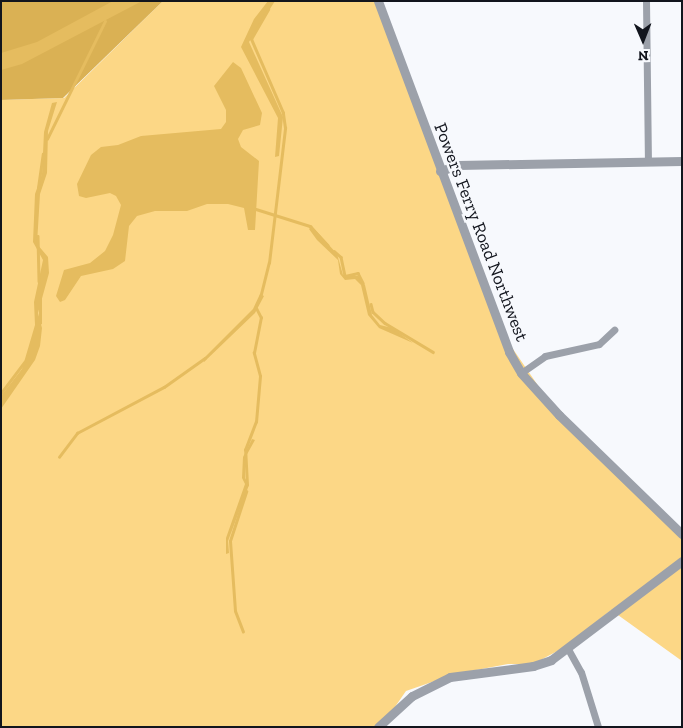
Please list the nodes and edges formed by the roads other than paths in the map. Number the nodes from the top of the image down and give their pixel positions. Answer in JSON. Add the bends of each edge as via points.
{"nodes":[{"id":1,"x":378,"y":1,"type":"edge"},
{"id":2,"x":646,"y":1,"type":"edge"},
{"id":3,"x":682,"y":161,"type":"edge"},
{"id":4,"x":648,"y":162,"type":"junction"},
{"id":5,"x":440,"y":171,"type":"junction"},
{"id":6,"x":614,"y":330,"type":"dead end"},
{"id":7,"x":521,"y":372,"type":"junction"},
{"id":8,"x":682,"y":534,"type":"edge"},
{"id":9,"x":682,"y":561,"type":"edge"},
{"id":10,"x":568,"y":649,"type":"junction"},
{"id":11,"x":378,"y":727,"type":"edge"},
{"id":12,"x":598,"y":727,"type":"edge"}],
"edges":[{"from":1,"to":5,"type":"street","name":"Powers Ferry Road Northwest"},
{"from":2,"to":4,"type":"street"},
{"from":3,"to":4,"type":"street"},
{"from":4,"to":5,"type":"street","via":[[458,165]]},
{"from":5,"to":7,"type":"street","name":"Powers Ferry Road Northwest","via":[[496,321]]},
{"from":6,"to":7,"type":"street","via":[[599,344],[545,356]]},
{"from":7,"to":8,"type":"street","name":"Powers Ferry Road Northwest","via":[[559,414]]},
{"from":9,"to":10,"type":"street","via":[[622,604]]},
{"from":10,"to":11,"type":"street","via":[[532,666],[470,672],[430,685]]},
{"from":10,"to":12,"type":"street","via":[[581,672]]}]}
